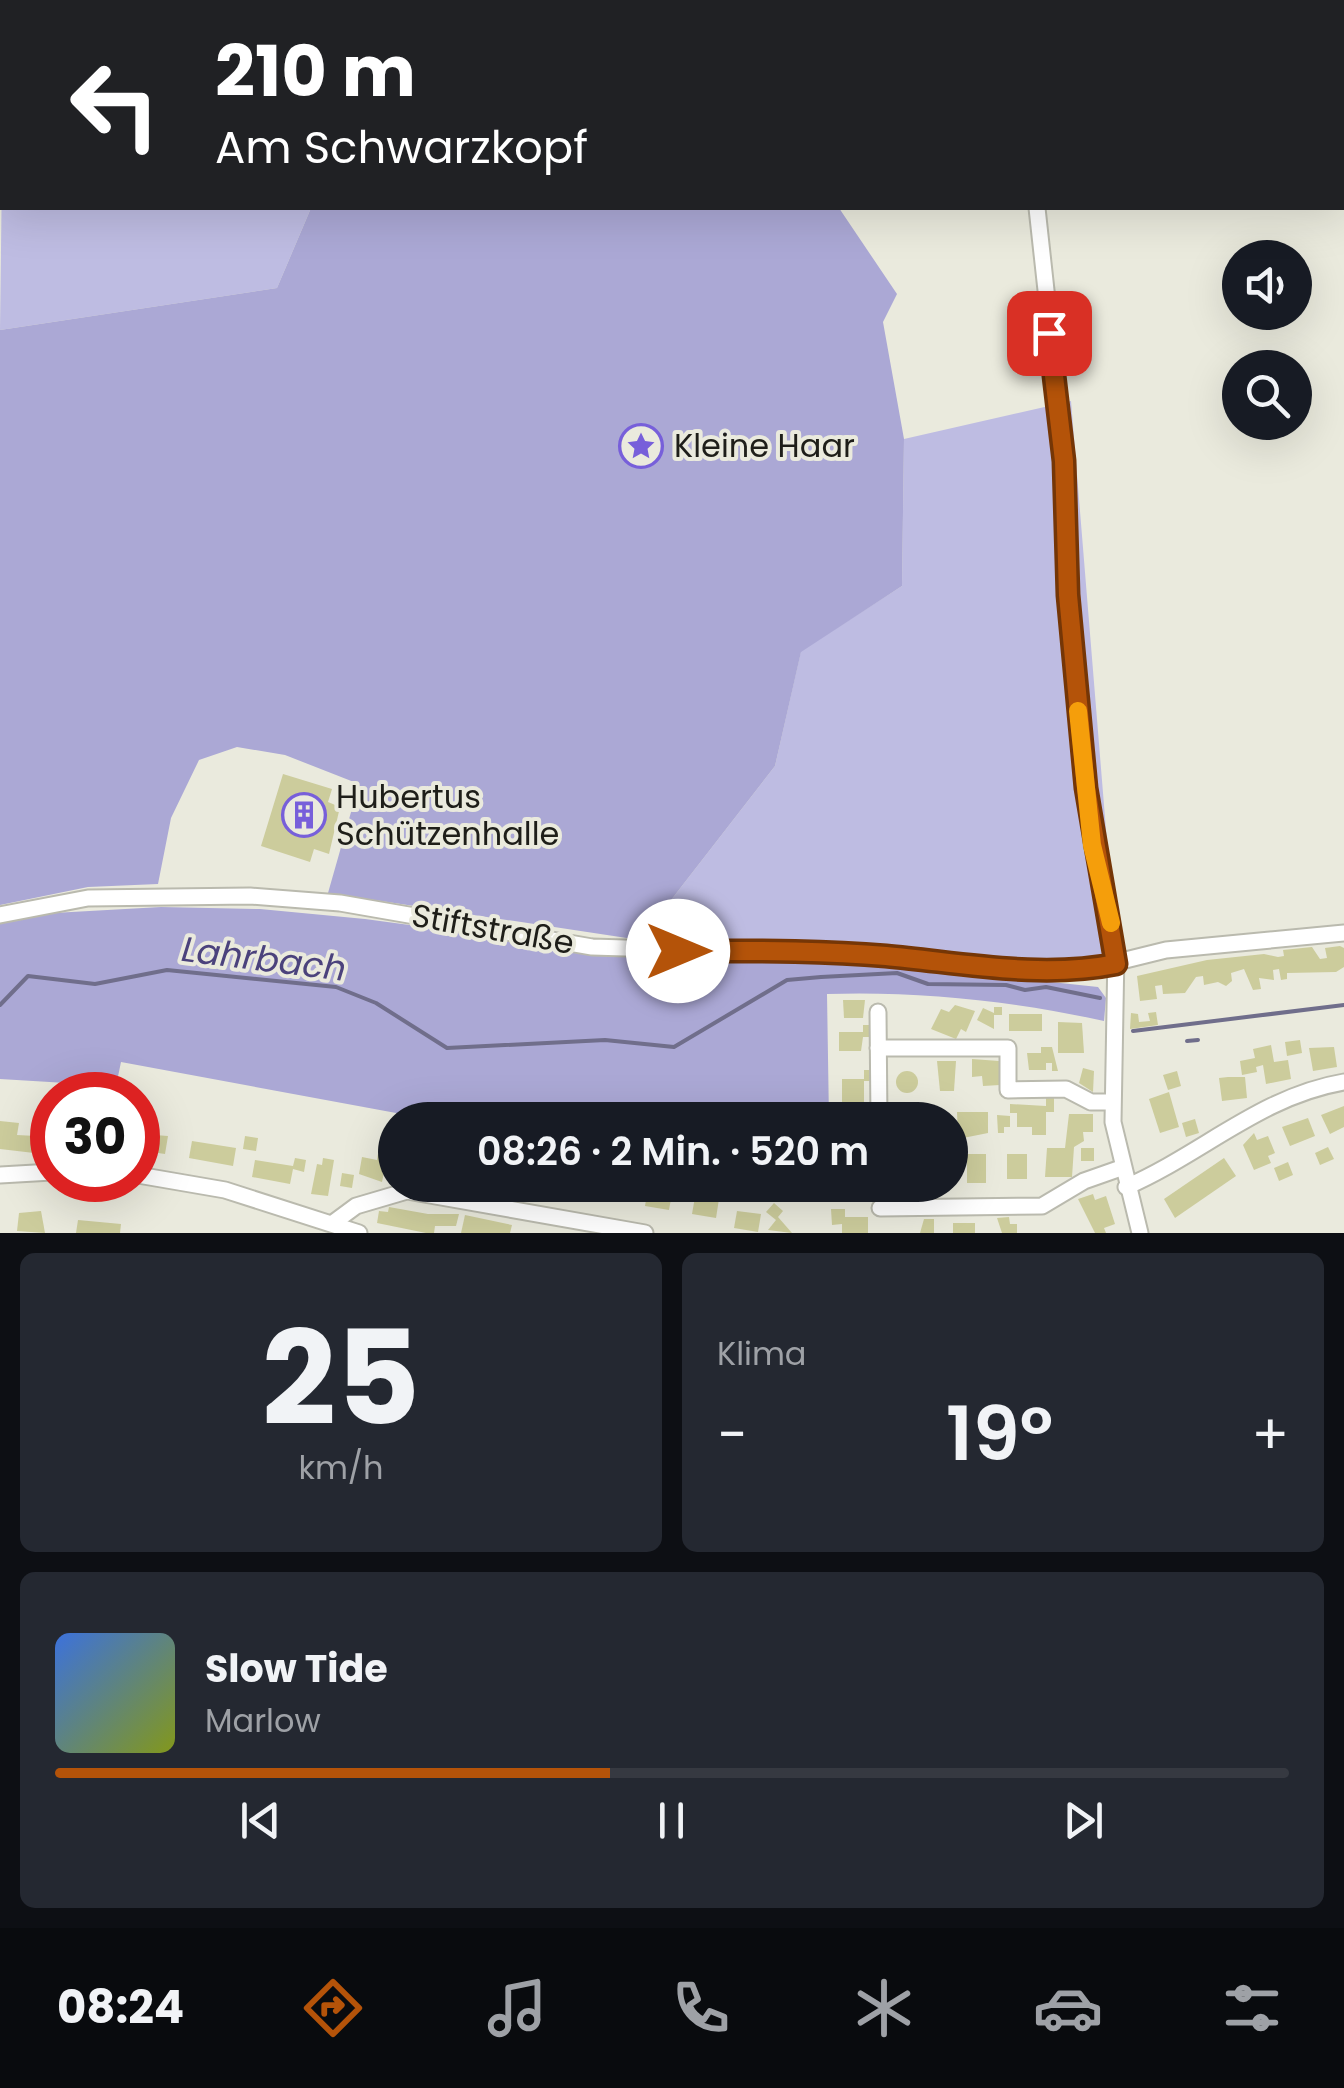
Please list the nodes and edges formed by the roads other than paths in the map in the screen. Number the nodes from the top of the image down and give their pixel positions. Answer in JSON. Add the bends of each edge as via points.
{"nodes":[{"id":1,"x":1036,"y":210,"type":"edge"},
{"id":2,"x":0,"y":915,"type":"edge"},
{"id":3,"x":1344,"y":933,"type":"edge"},
{"id":4,"x":1116,"y":964,"type":"junction"},
{"id":5,"x":878,"y":1012,"type":"dead end"},
{"id":6,"x":878,"y":1048,"type":"junction"},
{"id":7,"x":1344,"y":1082,"type":"edge"},
{"id":8,"x":879,"y":1102,"type":"edge"},
{"id":9,"x":1112,"y":1102,"type":"junction"},
{"id":10,"x":1121,"y":1168,"type":"junction"},
{"id":11,"x":30,"y":1173,"type":"edge"},
{"id":12,"x":0,"y":1175,"type":"edge"},
{"id":13,"x":160,"y":1179,"type":"edge"},
{"id":14,"x":1126,"y":1187,"type":"junction"},
{"id":15,"x":880,"y":1208,"type":"dead end"},
{"id":16,"x":333,"y":1224,"type":"junction"},
{"id":17,"x":359,"y":1233,"type":"edge"},
{"id":18,"x":644,"y":1233,"type":"edge"},
{"id":19,"x":1140,"y":1233,"type":"edge"}],
"edges":[{"from":1,"to":4,"type":"street","via":[[1061,426],[1086,788]]},
{"from":2,"to":4,"type":"street","name":"Stiftstraße","via":[[88,898],[250,896],[340,903],[639,951],[883,956],[1027,970]]},
{"from":3,"to":4,"type":"street","name":"Stiftstraße","via":[[1166,950]]},
{"from":4,"to":9,"type":"street"},
{"from":5,"to":6,"type":"street"},
{"from":6,"to":8,"type":"street"},
{"from":6,"to":9,"type":"street","via":[[1008,1048],[1008,1090],[1066,1089],[1091,1102]]},
{"from":7,"to":14,"type":"street","via":[[1264,1107]]},
{"from":9,"to":10,"type":"street"},
{"from":10,"to":14,"type":"street"},
{"from":10,"to":15,"type":"street","via":[[1042,1206]]},
{"from":11,"to":12,"type":"street"},
{"from":13,"to":16,"type":"street","via":[[225,1190]]},
{"from":14,"to":19,"type":"street"},
{"from":16,"to":17,"type":"street"},
{"from":16,"to":18,"type":"street","via":[[356,1206],[406,1191]]}]}
